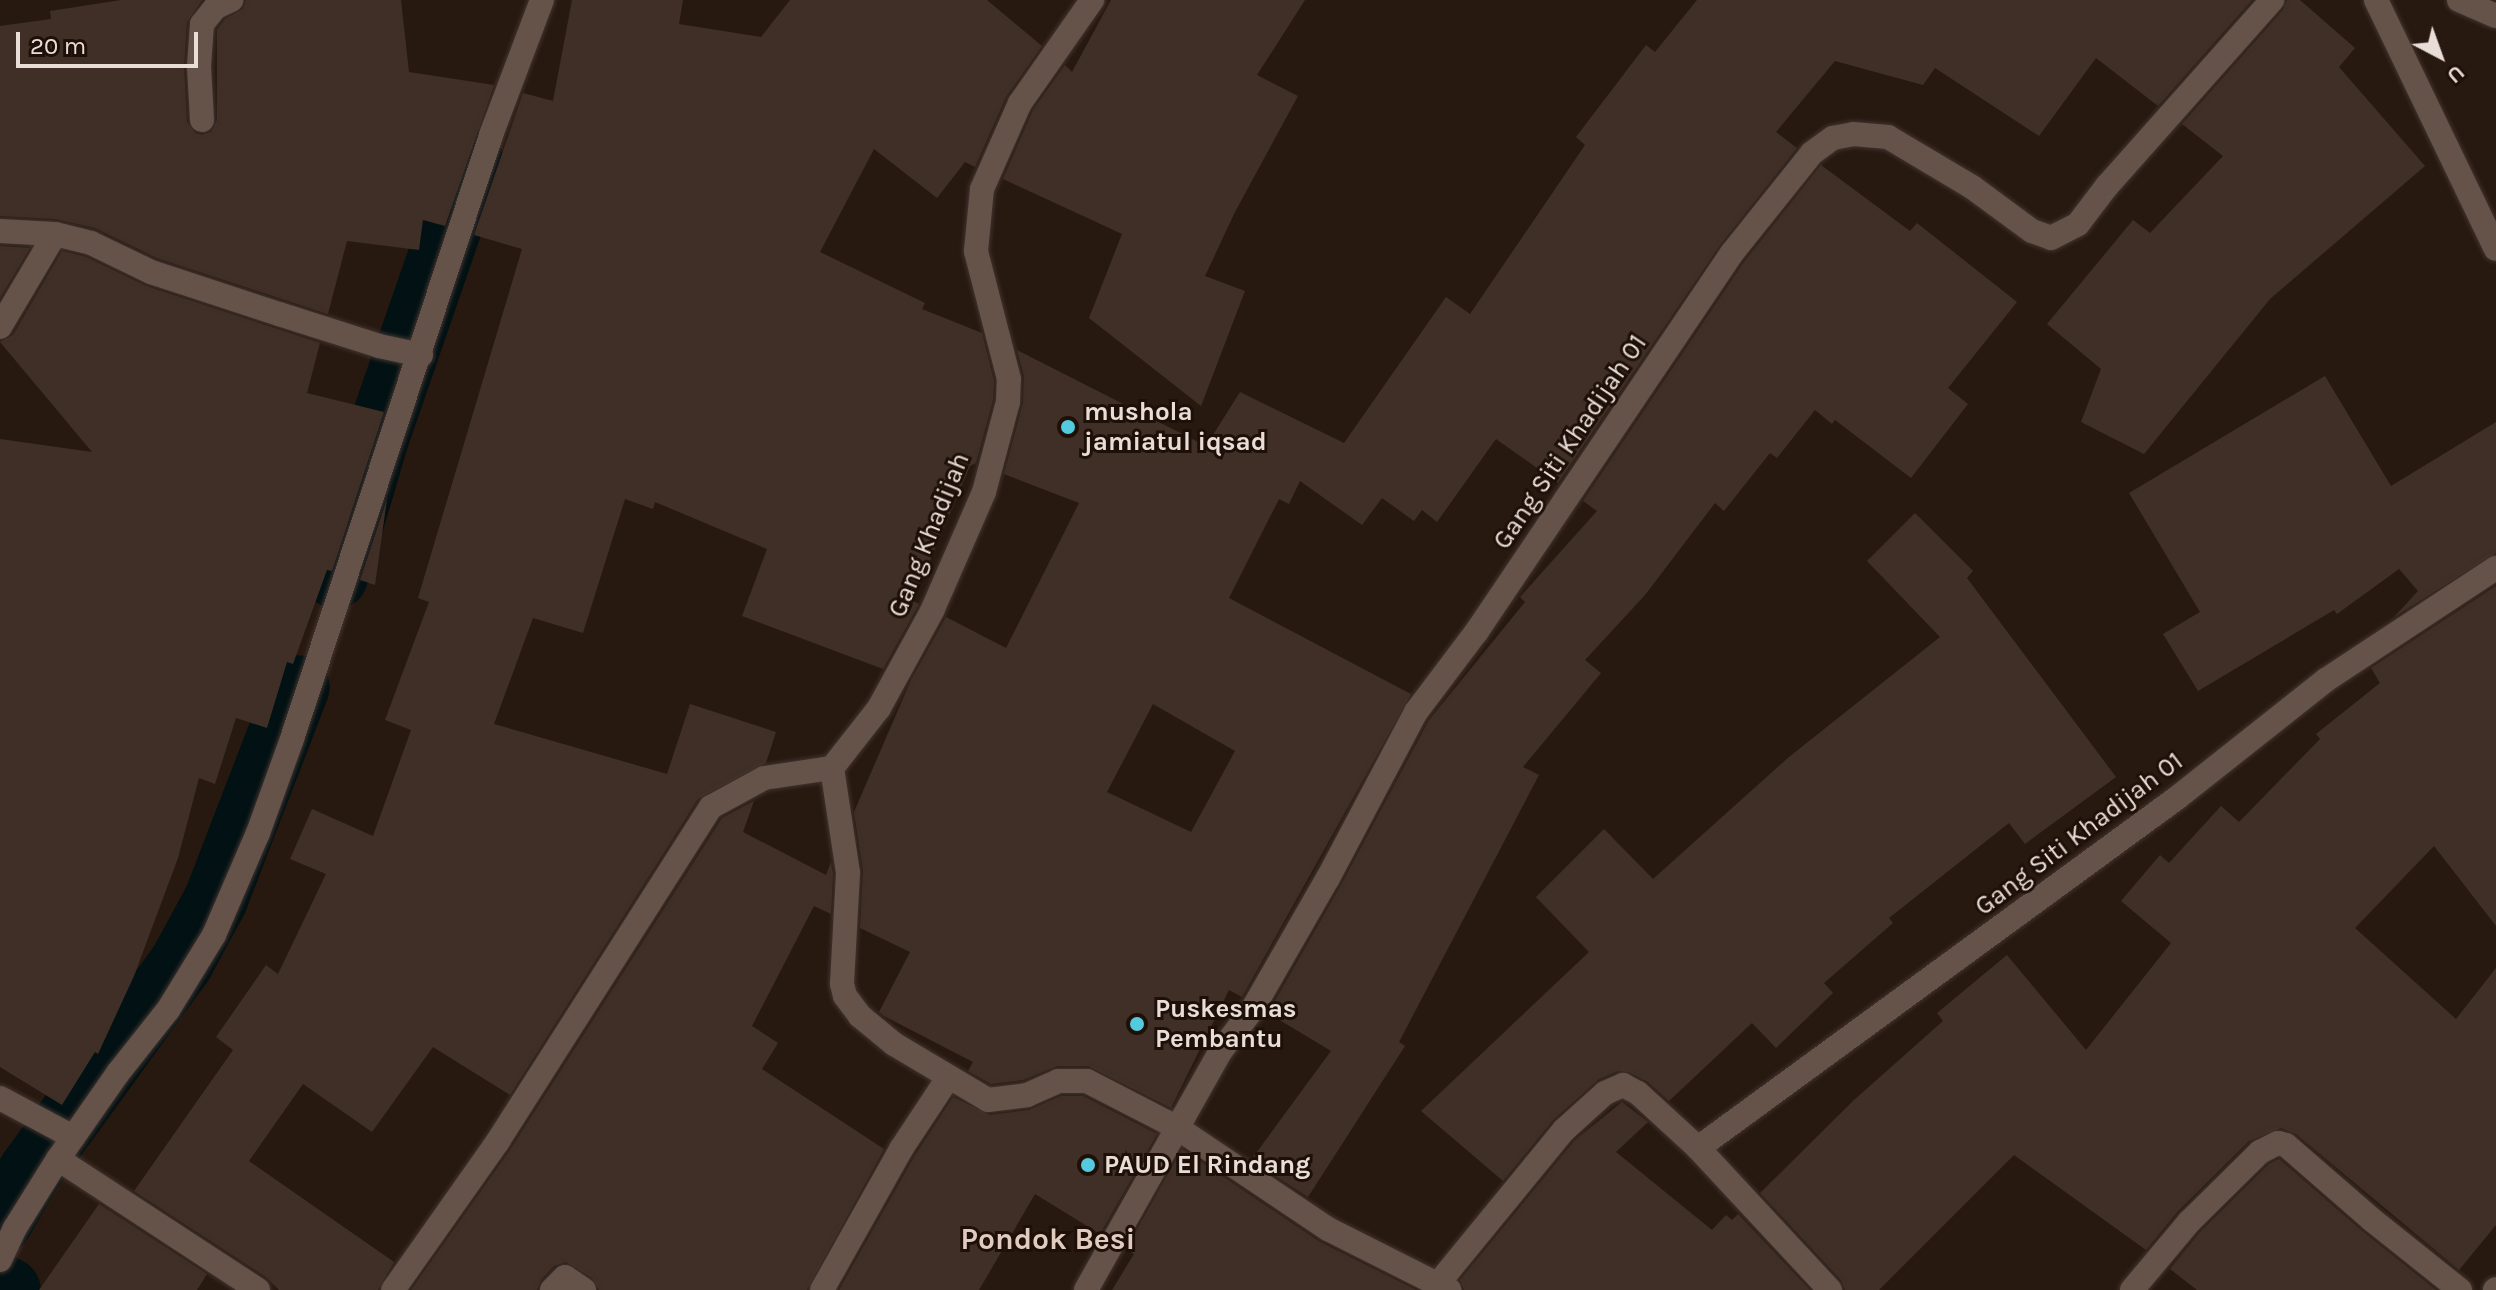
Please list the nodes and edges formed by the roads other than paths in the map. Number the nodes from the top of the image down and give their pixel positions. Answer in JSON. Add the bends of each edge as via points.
{"nodes":[{"id":1,"x":231,"y":0,"type":"edge"},
{"id":2,"x":542,"y":0,"type":"edge"},
{"id":3,"x":1092,"y":0,"type":"edge"},
{"id":4,"x":2272,"y":0,"type":"edge"},
{"id":5,"x":2376,"y":0,"type":"edge"},
{"id":6,"x":2459,"y":0,"type":"edge"},
{"id":7,"x":2496,"y":16,"type":"edge"},
{"id":8,"x":202,"y":120,"type":"dead end"},
{"id":9,"x":0,"y":231,"type":"edge"},
{"id":10,"x":55,"y":234,"type":"junction"},
{"id":11,"x":2496,"y":249,"type":"edge"},
{"id":12,"x":0,"y":327,"type":"edge"},
{"id":13,"x":417,"y":354,"type":"junction"},
{"id":14,"x":2496,"y":568,"type":"edge"},
{"id":15,"x":832,"y":768,"type":"junction"},
{"id":16,"x":948,"y":1078,"type":"junction"},
{"id":17,"x":0,"y":1098,"type":"edge"},
{"id":18,"x":1176,"y":1127,"type":"junction"},
{"id":19,"x":70,"y":1136,"type":"junction"},
{"id":20,"x":1698,"y":1148,"type":"junction"},
{"id":21,"x":58,"y":1159,"type":"junction"},
{"id":22,"x":0,"y":1260,"type":"edge"},
{"id":23,"x":1443,"y":1287,"type":"edge"},
{"id":24,"x":258,"y":1290,"type":"edge"},
{"id":25,"x":393,"y":1290,"type":"edge"},
{"id":26,"x":552,"y":1290,"type":"edge"},
{"id":27,"x":584,"y":1290,"type":"edge"},
{"id":28,"x":822,"y":1290,"type":"edge"},
{"id":29,"x":1086,"y":1290,"type":"edge"},
{"id":30,"x":1830,"y":1290,"type":"edge"},
{"id":31,"x":2132,"y":1290,"type":"edge"},
{"id":32,"x":2460,"y":1290,"type":"edge"}],
"edges":[{"from":1,"to":8,"type":"street","via":[[216,7],[202,24]]},
{"from":2,"to":13,"type":"street"},
{"from":3,"to":15,"type":"street","name":"Gang Khadijah","via":[[1020,103],[982,189],[976,251],[1009,379],[984,492],[932,611],[879,708]]},
{"from":4,"to":18,"type":"street","name":"Gang Siti Khadijah 01","via":[[2078,224],[2051,238],[2032,231],[1972,187],[1888,137],[1833,138],[1812,153],[1732,253],[1477,631],[1416,712],[1321,891]]},
{"from":5,"to":11,"type":"street"},
{"from":6,"to":7,"type":"street"},
{"from":9,"to":10,"type":"street"},
{"from":10,"to":12,"type":"street"},
{"from":10,"to":13,"type":"street","via":[[91,243],[151,272]]},
{"from":13,"to":19,"type":"street","via":[[292,739],[214,935],[168,1010]]},
{"from":14,"to":20,"type":"street","name":"Gang Siti Khadijah 01","via":[[2326,680],[2177,798]]},
{"from":15,"to":16,"type":"street","via":[[848,873],[845,996],[871,1026]]},
{"from":15,"to":25,"type":"street","via":[[764,778],[711,807],[515,1115]]},
{"from":16,"to":18,"type":"street","via":[[979,1097],[998,1100],[1058,1081],[1087,1081]]},
{"from":16,"to":28,"type":"street","via":[[901,1149]]},
{"from":17,"to":19,"type":"street"},
{"from":18,"to":23,"type":"street","via":[[1328,1229]]},
{"from":18,"to":29,"type":"street","name":"Gang Siti Khadijah 01"},
{"from":19,"to":21,"type":"street"},
{"from":20,"to":23,"type":"street","via":[[1633,1089],[1623,1085],[1610,1090],[1526,1173]]},
{"from":20,"to":30,"type":"street"},
{"from":21,"to":22,"type":"street"},
{"from":21,"to":24,"type":"street"},
{"from":26,"to":27,"type":"street","via":[[565,1277]]},
{"from":31,"to":32,"type":"street","via":[[2189,1222],[2260,1152],[2278,1143]]}]}
